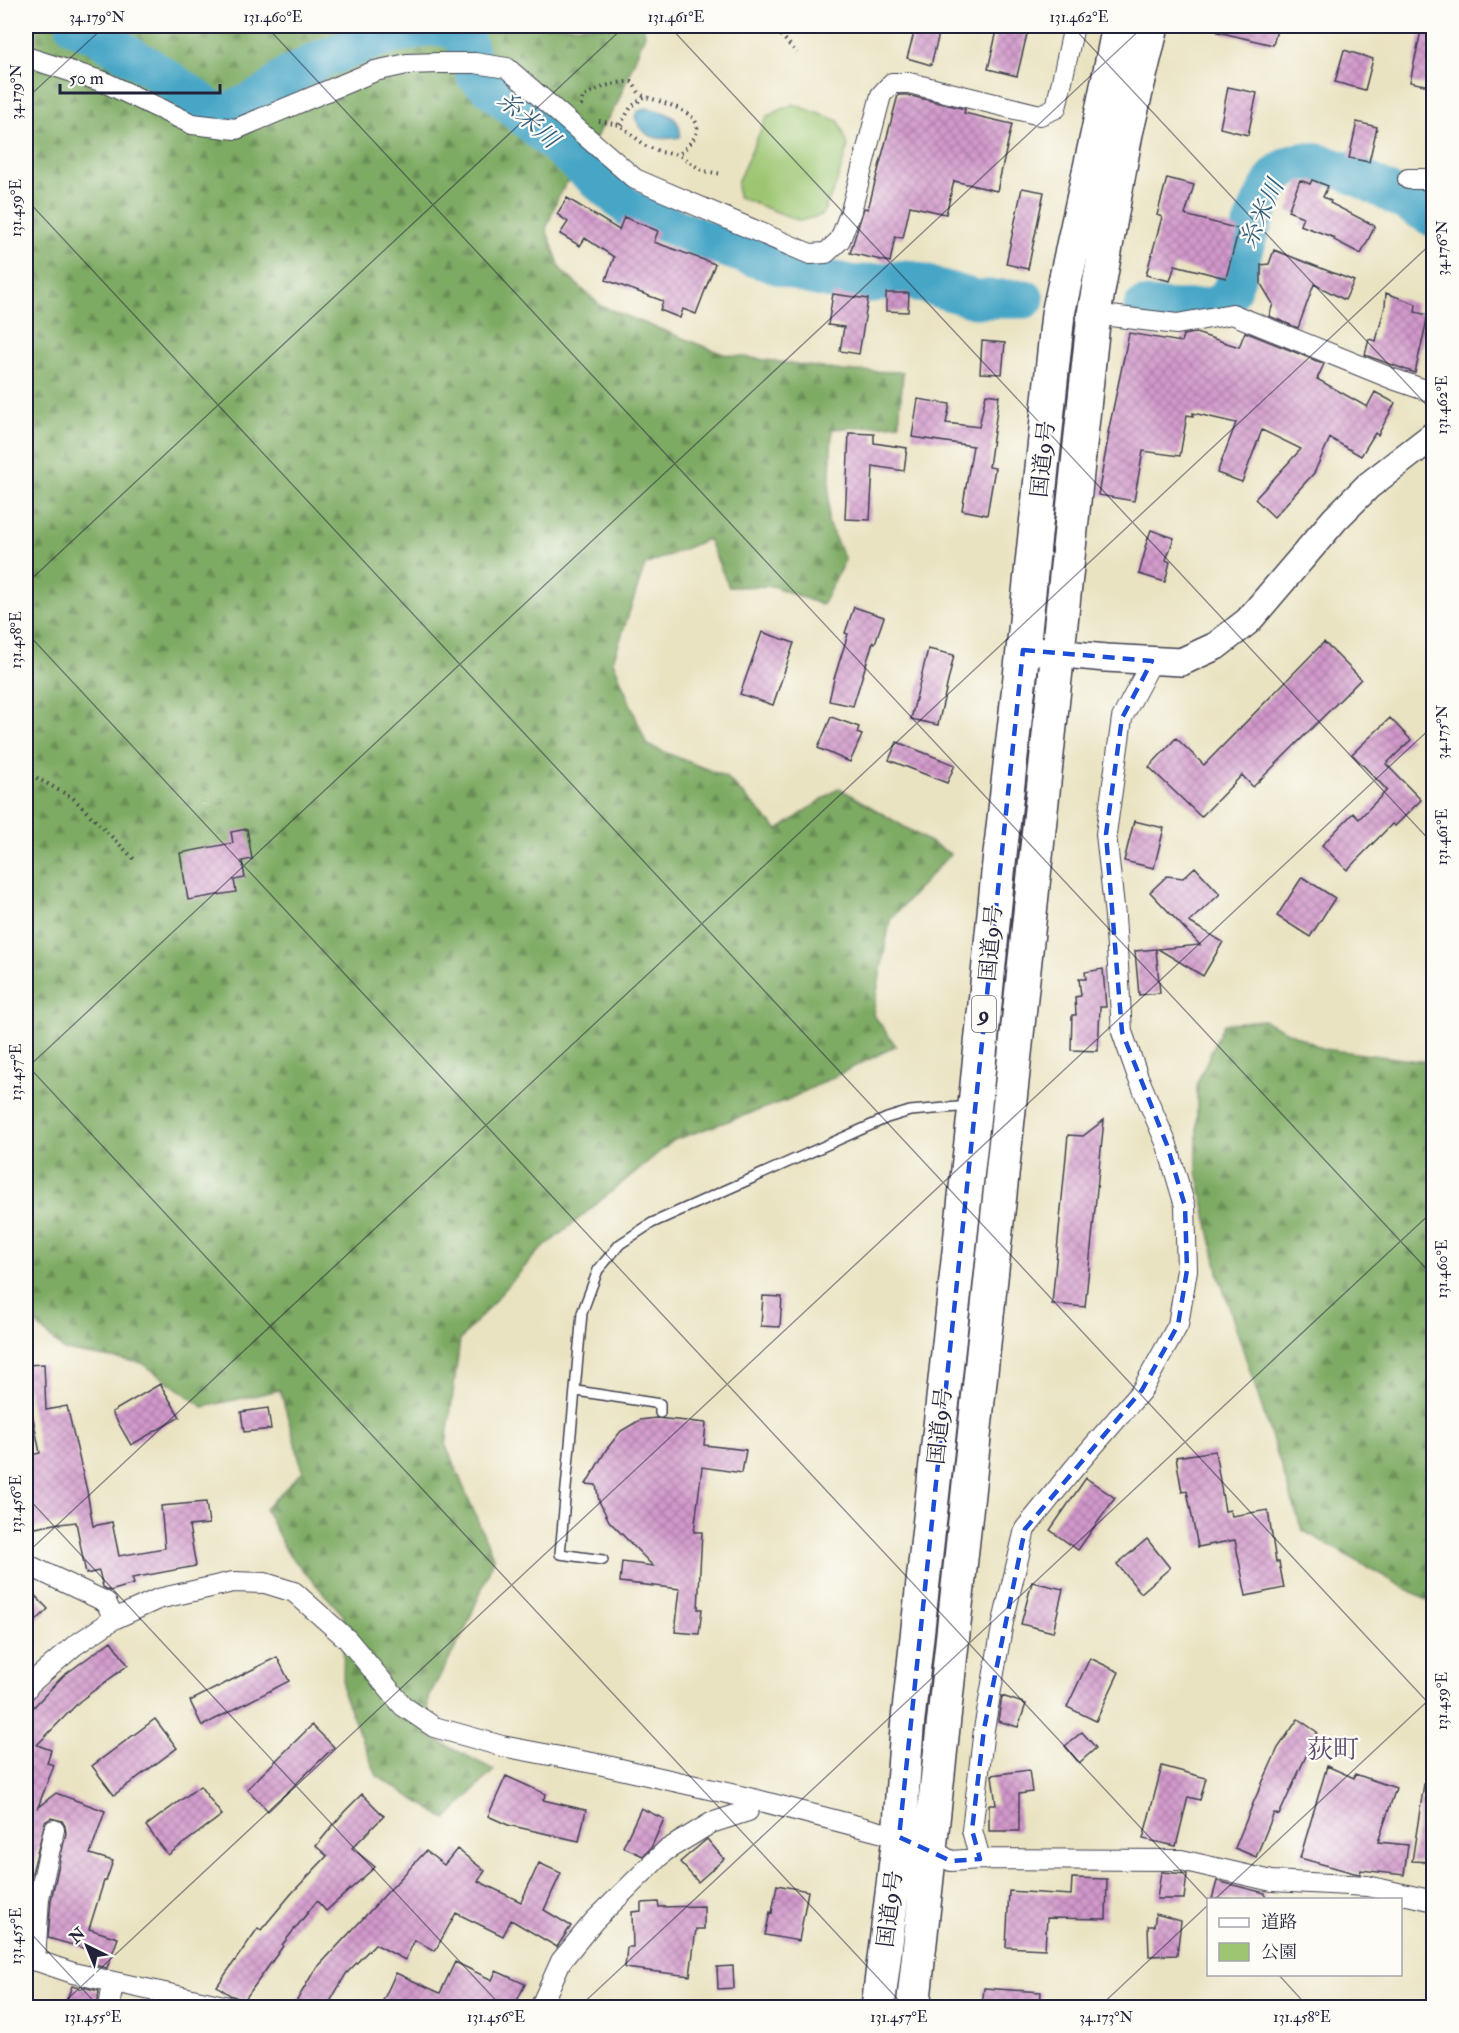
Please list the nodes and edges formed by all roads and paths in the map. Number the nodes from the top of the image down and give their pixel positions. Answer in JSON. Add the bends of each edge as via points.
{"nodes":[{"id":1,"x":772,"y":26,"type":"edge"},
{"id":2,"x":1074,"y":26,"type":"edge"},
{"id":3,"x":1119,"y":26,"type":"edge"},
{"id":4,"x":1152,"y":26,"type":"edge"},
{"id":5,"x":797,"y":53,"type":"dead end"},
{"id":6,"x":26,"y":57,"type":"edge"},
{"id":7,"x":645,"y":96,"type":"junction"},
{"id":8,"x":574,"y":116,"type":"junction"},
{"id":9,"x":620,"y":125,"type":"junction"},
{"id":10,"x":679,"y":155,"type":"junction"},
{"id":11,"x":722,"y":174,"type":"dead end"},
{"id":12,"x":1408,"y":179,"type":"dead end"},
{"id":13,"x":1434,"y":179,"type":"edge"},
{"id":14,"x":1094,"y":315,"type":"junction"},
{"id":15,"x":1434,"y":393,"type":"edge"},
{"id":16,"x":1434,"y":435,"type":"edge"},
{"id":17,"x":1023,"y":650,"type":"junction"},
{"id":18,"x":1058,"y":654,"type":"junction"},
{"id":19,"x":1152,"y":661,"type":"junction"},
{"id":20,"x":26,"y":772,"type":"edge"},
{"id":21,"x":135,"y":860,"type":"dead end"},
{"id":22,"x":975,"y":1105,"type":"junction"},
{"id":23,"x":577,"y":1391,"type":"junction"},
{"id":24,"x":660,"y":1413,"type":"dead end"},
{"id":25,"x":603,"y":1560,"type":"dead end"},
{"id":26,"x":26,"y":1564,"type":"edge"},
{"id":27,"x":114,"y":1619,"type":"junction"},
{"id":28,"x":26,"y":1690,"type":"edge"},
{"id":29,"x":753,"y":1799,"type":"junction"},
{"id":30,"x":54,"y":1830,"type":"dead end"},
{"id":31,"x":898,"y":1837,"type":"junction"},
{"id":32,"x":929,"y":1848,"type":"junction"},
{"id":33,"x":980,"y":1859,"type":"junction"},
{"id":34,"x":1434,"y":1901,"type":"edge"},
{"id":35,"x":30,"y":1959,"type":"edge"},
{"id":36,"x":113,"y":1983,"type":"junction"},
{"id":37,"x":109,"y":2007,"type":"edge"},
{"id":38,"x":233,"y":2007,"type":"edge"},
{"id":39,"x":540,"y":2007,"type":"edge"},
{"id":40,"x":878,"y":2007,"type":"edge"},
{"id":41,"x":913,"y":2007,"type":"edge"}],
"edges":[{"from":1,"to":5,"type":"path"},
{"from":2,"to":8,"type":"street","via":[[1056,108],[1040,115],[909,83],[892,83],[880,95],[852,211],[840,240],[826,253],[810,254],[635,179]]},
{"from":3,"to":17,"type":"highway","name":"国道9号","number":"9","via":[[1058,314]]},
{"from":4,"to":14,"type":"highway","name":"国道9号","number":"9","via":[[1126,133]]},
{"from":6,"to":8,"type":"street","via":[[104,82],[192,124],[236,129],[375,70],[407,64],[475,63],[507,68]]},
{"from":7,"to":8,"type":"path","via":[[632,82],[621,81],[583,97]]},
{"from":7,"to":9,"type":"path","via":[[631,107]]},
{"from":7,"to":10,"type":"path","via":[[680,108],[696,123],[694,138]]},
{"from":8,"to":9,"type":"path"},
{"from":9,"to":10,"type":"path","via":[[646,146]]},
{"from":10,"to":11,"type":"path","via":[[703,171]]},
{"from":12,"to":13,"type":"street"},
{"from":14,"to":15,"type":"street","via":[[1177,324],[1232,314]]},
{"from":14,"to":18,"type":"highway","name":"国道9号","number":"9"},
{"from":16,"to":19,"type":"street","via":[[1368,486],[1248,621],[1216,646],[1181,662]]},
{"from":17,"to":18,"type":"street"},
{"from":17,"to":22,"type":"highway","name":"国道9号","number":"9"},
{"from":18,"to":19,"type":"street"},
{"from":18,"to":32,"type":"highway","name":"国道9号","number":"9"},
{"from":19,"to":33,"type":"street","via":[[1122,718],[1106,834],[1122,1032],[1167,1145],[1185,1206],[1187,1270],[1178,1325],[1142,1390],[1025,1529],[984,1729],[972,1830]]},
{"from":20,"to":21,"type":"path","via":[[73,798]]},
{"from":22,"to":23,"type":"lane","via":[[910,1110],[887,1118],[652,1223],[620,1244],[598,1270],[582,1313]]},
{"from":22,"to":31,"type":"highway","name":"国道9号","number":"9"},
{"from":23,"to":24,"type":"lane","via":[[660,1404]]},
{"from":23,"to":25,"type":"lane","via":[[560,1554]]},
{"from":26,"to":27,"type":"street","via":[[106,1602]]},
{"from":27,"to":28,"type":"street","via":[[74,1646]]},
{"from":27,"to":29,"type":"street","via":[[158,1599],[233,1582],[265,1583],[294,1592],[348,1639],[403,1706],[434,1727],[502,1746]]},
{"from":29,"to":31,"type":"street"},
{"from":29,"to":39,"type":"street","via":[[748,1810],[711,1823],[665,1851],[594,1921],[561,1961]]},
{"from":30,"to":35,"type":"street"},
{"from":31,"to":32,"type":"street"},
{"from":31,"to":40,"type":"highway","name":"国道9号","number":"9"},
{"from":32,"to":33,"type":"street","via":[[951,1861]]},
{"from":32,"to":41,"type":"highway","name":"国道9号","number":"9"},
{"from":33,"to":34,"type":"street","via":[[1181,1860],[1272,1881],[1367,1887]]},
{"from":35,"to":36,"type":"street"},
{"from":36,"to":37,"type":"street"},
{"from":36,"to":38,"type":"street"}]}
